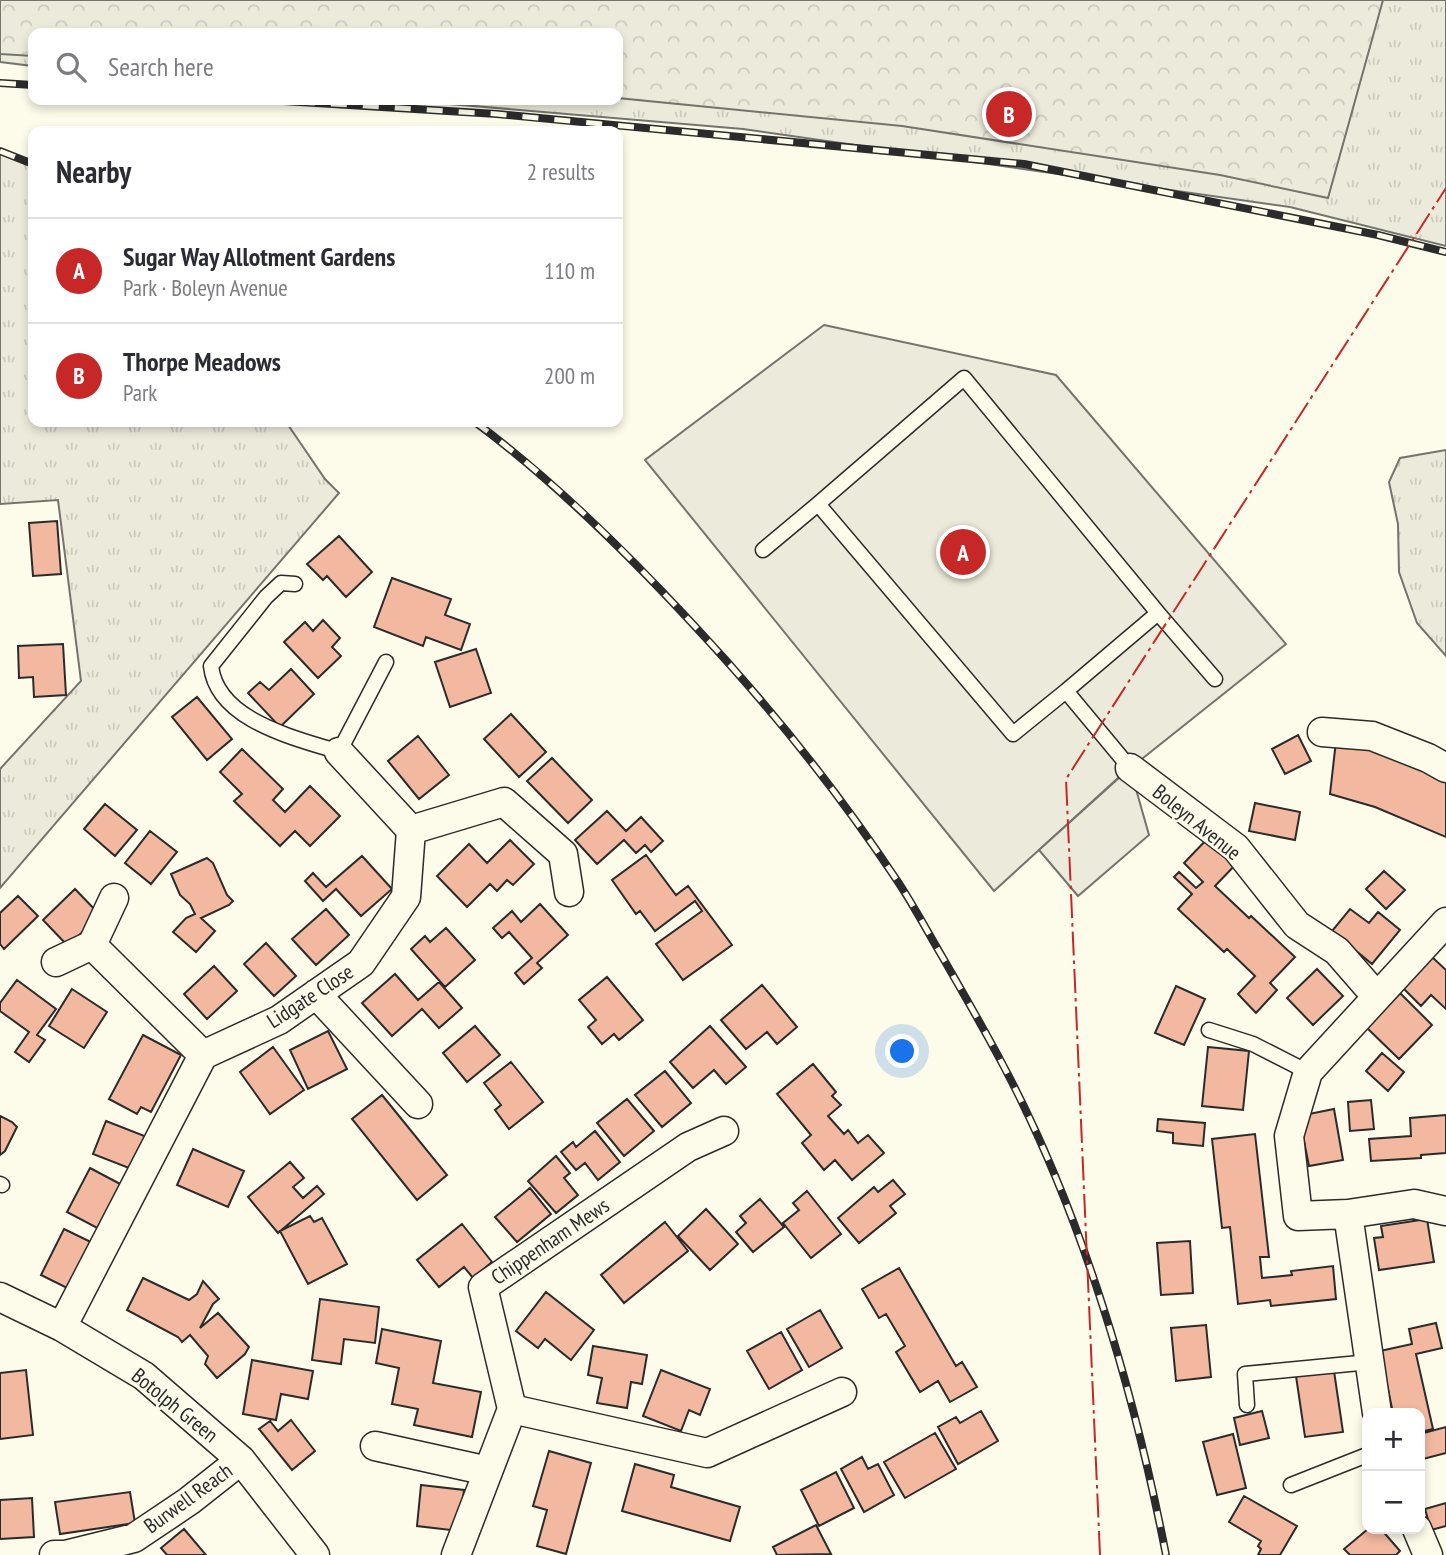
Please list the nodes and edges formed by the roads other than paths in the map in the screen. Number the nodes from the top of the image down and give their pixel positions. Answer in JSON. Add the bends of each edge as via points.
{"nodes":[{"id":1,"x":818,"y":504,"type":"junction"},
{"id":2,"x":763,"y":550,"type":"dead end"},
{"id":3,"x":295,"y":584,"type":"dead end"},
{"id":4,"x":1158,"y":612,"type":"junction"},
{"id":5,"x":386,"y":662,"type":"dead end"},
{"id":6,"x":1215,"y":679,"type":"dead end"},
{"id":7,"x":1066,"y":691,"type":"junction"},
{"id":8,"x":1322,"y":733,"type":"dead end"},
{"id":9,"x":339,"y":752,"type":"junction"},
{"id":10,"x":1130,"y":768,"type":"joint"},
{"id":11,"x":1446,"y":768,"type":"edge"},
{"id":12,"x":411,"y":830,"type":"junction"},
{"id":13,"x":569,"y":892,"type":"dead end"},
{"id":14,"x":114,"y":898,"type":"dead end"},
{"id":15,"x":1446,"y":922,"type":"edge"},
{"id":16,"x":92,"y":945,"type":"junction"},
{"id":17,"x":56,"y":962,"type":"dead end"},
{"id":18,"x":316,"y":994,"type":"junction"},
{"id":19,"x":1377,"y":997,"type":"junction"},
{"id":20,"x":1209,"y":1030,"type":"dead end"},
{"id":21,"x":203,"y":1055,"type":"junction"},
{"id":22,"x":1308,"y":1072,"type":"junction"},
{"id":23,"x":418,"y":1104,"type":"dead end"},
{"id":24,"x":724,"y":1131,"type":"dead end"},
{"id":25,"x":1446,"y":1210,"type":"edge"},
{"id":26,"x":1348,"y":1214,"type":"junction"},
{"id":27,"x":0,"y":1297,"type":"edge"},
{"id":28,"x":62,"y":1327,"type":"junction"},
{"id":29,"x":1370,"y":1362,"type":"junction"},
{"id":30,"x":842,"y":1392,"type":"dead end"},
{"id":31,"x":1247,"y":1405,"type":"dead end"},
{"id":32,"x":1376,"y":1408,"type":"edge"},
{"id":33,"x":512,"y":1409,"type":"junction"},
{"id":34,"x":375,"y":1446,"type":"dead end"},
{"id":35,"x":1362,"y":1457,"type":"edge"},
{"id":36,"x":240,"y":1460,"type":"junction"},
{"id":37,"x":488,"y":1471,"type":"junction"},
{"id":38,"x":1292,"y":1485,"type":"dead end"},
{"id":39,"x":1419,"y":1534,"type":"edge"},
{"id":40,"x":461,"y":1553,"type":"edge"},
{"id":41,"x":54,"y":1555,"type":"edge"},
{"id":42,"x":65,"y":1555,"type":"edge"},
{"id":43,"x":315,"y":1555,"type":"edge"},
{"id":44,"x":1428,"y":1555,"type":"edge"}],
"edges":[{"from":1,"to":2,"type":"lane"},
{"from":1,"to":4,"type":"lane","via":[[964,378]]},
{"from":1,"to":7,"type":"lane","via":[[1013,734]]},
{"from":3,"to":9,"type":"lane","via":[[281,583],[266,597],[211,666],[213,680],[258,725]]},
{"from":4,"to":6,"type":"lane"},
{"from":4,"to":7,"type":"lane"},
{"from":5,"to":9,"type":"lane"},
{"from":7,"to":10,"type":"lane"},
{"from":8,"to":11,"type":"street","via":[[1373,736]]},
{"from":9,"to":12,"type":"street"},
{"from":10,"to":19,"type":"street","name":"Boleyn Avenue","via":[[1236,848],[1297,925],[1337,951]]},
{"from":12,"to":13,"type":"street","via":[[504,802],[563,854]]},
{"from":12,"to":18,"type":"street","name":"Lidgate Close","via":[[406,897],[361,962]]},
{"from":14,"to":16,"type":"street"},
{"from":15,"to":19,"type":"street"},
{"from":16,"to":17,"type":"street"},
{"from":16,"to":21,"type":"street"},
{"from":18,"to":21,"type":"street","name":"Lidgate Close","via":[[279,1020]]},
{"from":18,"to":23,"type":"street"},
{"from":19,"to":22,"type":"street"},
{"from":20,"to":22,"type":"lane","via":[[1252,1044]]},
{"from":21,"to":28,"type":"street"},
{"from":22,"to":26,"type":"street","via":[[1289,1136],[1298,1216]]},
{"from":24,"to":33,"type":"street","name":"Chippenham Mews","via":[[688,1147],[483,1287]]},
{"from":25,"to":26,"type":"street","via":[[1414,1204]]},
{"from":26,"to":29,"type":"street"},
{"from":27,"to":28,"type":"street","name":"Botolph Green"},
{"from":28,"to":36,"type":"street","name":"Botolph Green","via":[[144,1376]]},
{"from":29,"to":31,"type":"lane","via":[[1245,1374]]},
{"from":29,"to":32,"type":"street"},
{"from":30,"to":33,"type":"street","via":[[707,1453]]},
{"from":33,"to":37,"type":"street"},
{"from":34,"to":37,"type":"street"},
{"from":35,"to":38,"type":"lane"},
{"from":36,"to":42,"type":"street","name":"Burwell Reach","via":[[134,1538]]},
{"from":36,"to":43,"type":"street","name":"Botolph Green"},
{"from":37,"to":40,"type":"street"},
{"from":39,"to":44,"type":"street"},
{"from":41,"to":42,"type":"street","name":"Burwell Reach"}]}
